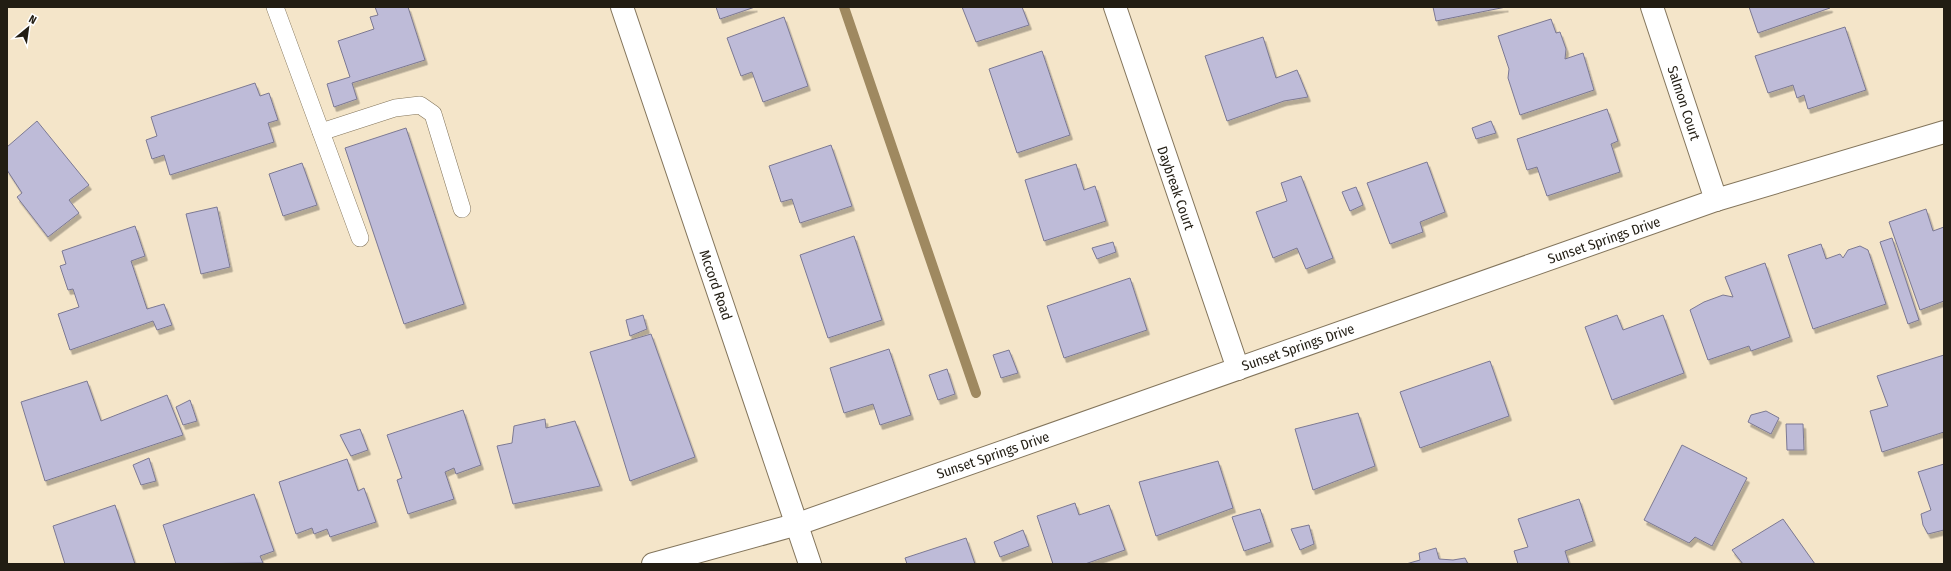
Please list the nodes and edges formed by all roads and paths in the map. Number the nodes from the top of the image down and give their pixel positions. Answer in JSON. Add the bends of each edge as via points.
{"nodes":[{"id":1,"x":275,"y":7,"type":"edge"},
{"id":2,"x":622,"y":7,"type":"edge"},
{"id":3,"x":1114,"y":7,"type":"edge"},
{"id":4,"x":1652,"y":7,"type":"edge"},
{"id":5,"x":321,"y":132,"type":"junction"},
{"id":6,"x":1944,"y":132,"type":"edge"},
{"id":7,"x":1716,"y":200,"type":"junction"},
{"id":8,"x":462,"y":209,"type":"dead end"},
{"id":9,"x":360,"y":238,"type":"dead end"},
{"id":10,"x":1238,"y":369,"type":"junction"},
{"id":11,"x":798,"y":524,"type":"junction"},
{"id":12,"x":653,"y":564,"type":"edge"},
{"id":13,"x":810,"y":564,"type":"edge"}],
"edges":[{"from":1,"to":5,"type":"lane"},
{"from":2,"to":11,"type":"street","name":"Mccord Road"},
{"from":3,"to":10,"type":"street","name":"Daybreak Court"},
{"from":4,"to":7,"type":"street","name":"Salmon Court"},
{"from":5,"to":8,"type":"lane","via":[[395,108],[420,106],[433,114]]},
{"from":5,"to":9,"type":"lane"},
{"from":6,"to":7,"type":"street","name":"Sunset Springs Drive"},
{"from":7,"to":10,"type":"street","name":"Sunset Springs Drive"},
{"from":10,"to":11,"type":"street","name":"Sunset Springs Drive"},
{"from":11,"to":12,"type":"street","name":"Sunset Springs Drive"},
{"from":11,"to":13,"type":"street","name":"Mccord Road"}]}
